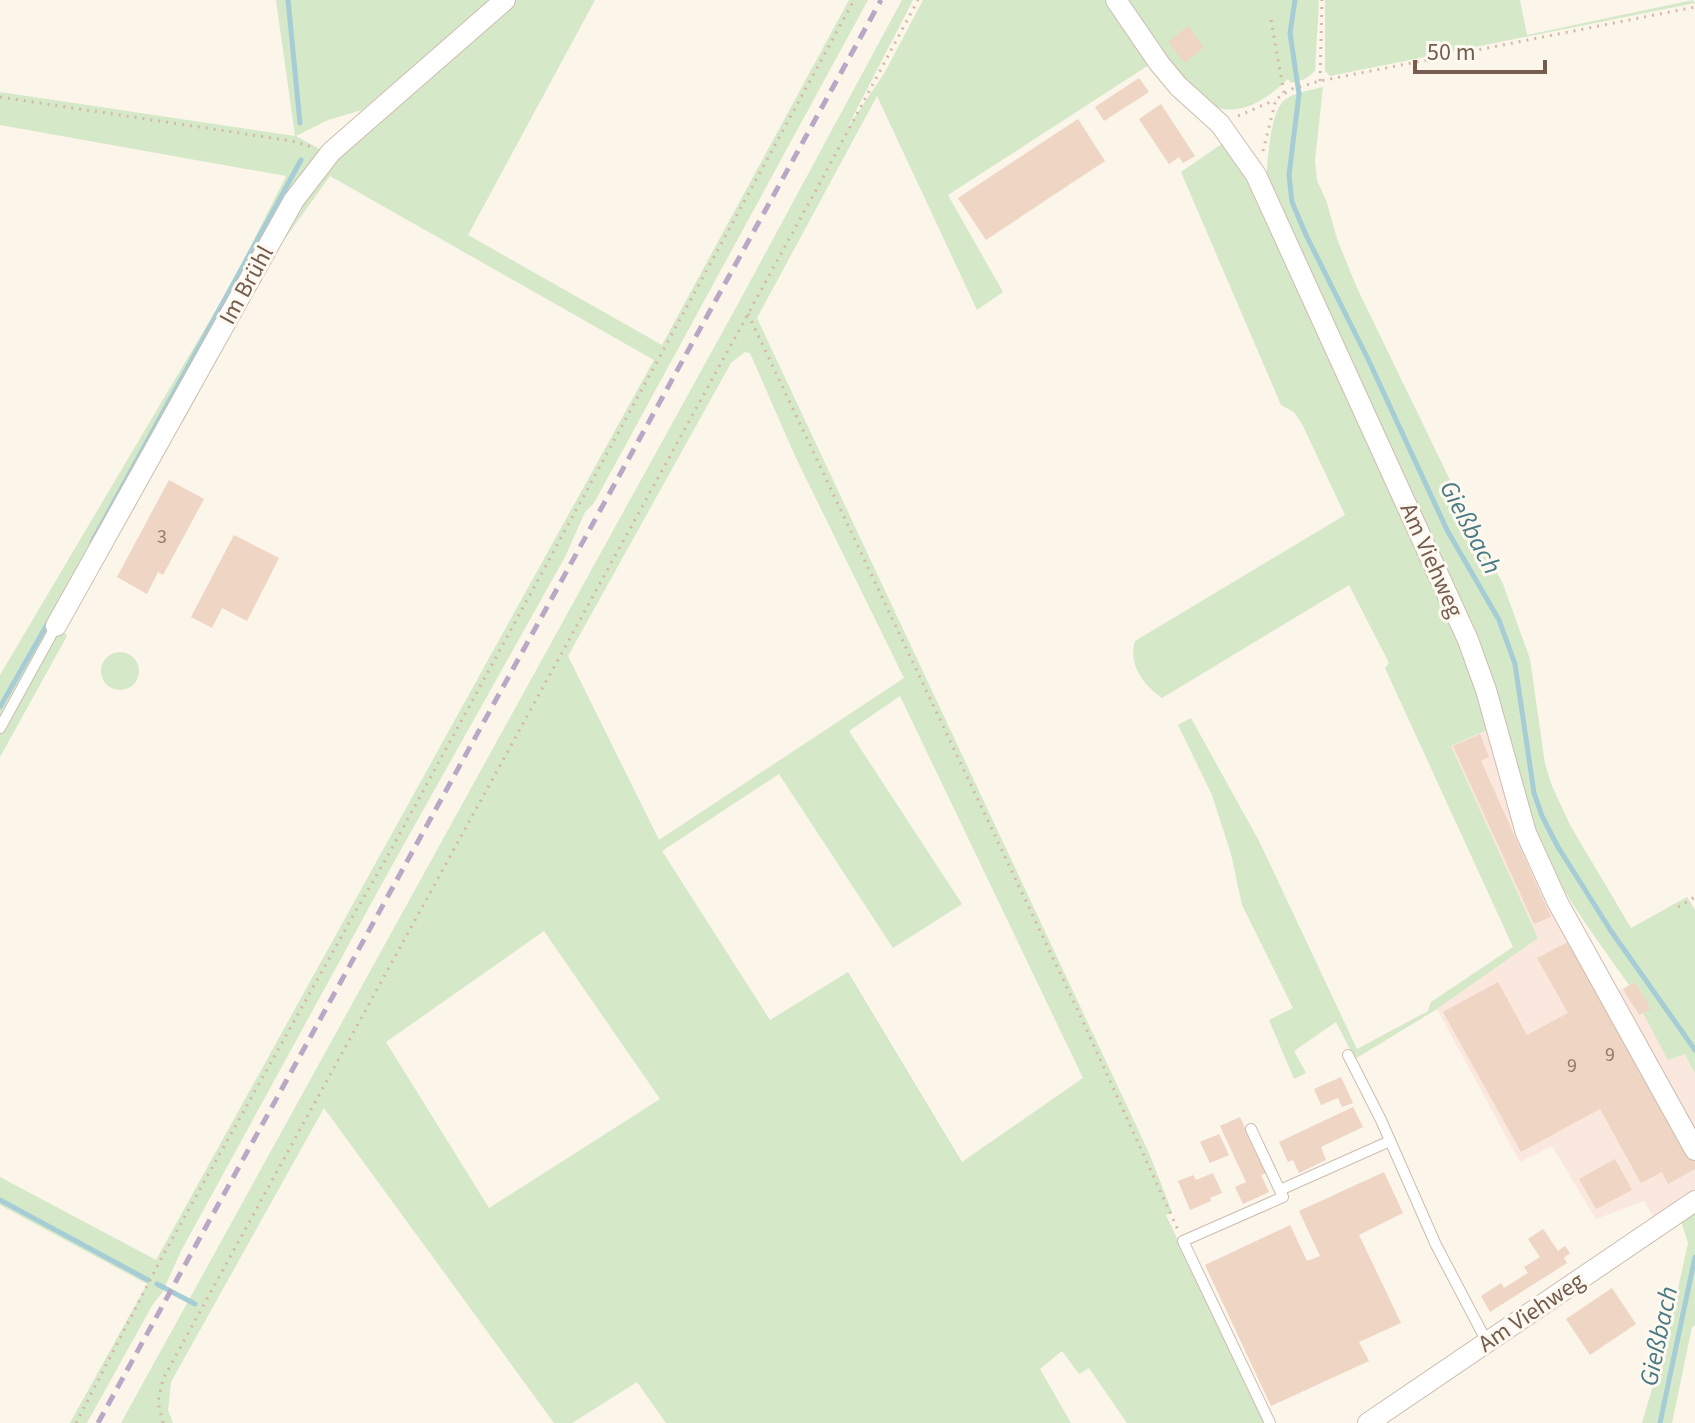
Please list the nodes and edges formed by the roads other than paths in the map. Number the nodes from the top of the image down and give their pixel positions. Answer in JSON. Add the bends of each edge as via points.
{"nodes":[{"id":1,"x":505,"y":0,"type":"edge"},
{"id":2,"x":1116,"y":0,"type":"edge"},
{"id":3,"x":56,"y":626,"type":"joint"},
{"id":4,"x":0,"y":728,"type":"edge"},
{"id":5,"x":1348,"y":1055,"type":"dead end"},
{"id":6,"x":1251,"y":1129,"type":"dead end"},
{"id":7,"x":1390,"y":1141,"type":"junction"},
{"id":8,"x":1695,"y":1150,"type":"edge"},
{"id":9,"x":1280,"y":1190,"type":"junction"},
{"id":10,"x":1695,"y":1201,"type":"edge"},
{"id":11,"x":1487,"y":1342,"type":"junction"},
{"id":12,"x":1270,"y":1423,"type":"edge"},
{"id":13,"x":1368,"y":1423,"type":"edge"}],
"edges":[{"from":1,"to":3,"type":"street","name":"Im Brühl","via":[[331,152],[294,200]]},
{"from":2,"to":8,"type":"street","name":"Am Viehweg","via":[[1174,81],[1220,124],[1256,175],[1468,640],[1526,833],[1558,903]]},
{"from":3,"to":4,"type":"lane"},
{"from":5,"to":7,"type":"lane"},
{"from":6,"to":9,"type":"lane"},
{"from":7,"to":9,"type":"lane"},
{"from":7,"to":11,"type":"lane"},
{"from":9,"to":12,"type":"lane","via":[[1283,1197],[1183,1241]]},
{"from":10,"to":11,"type":"street","name":"Am Viehweg"},
{"from":11,"to":13,"type":"street","name":"Am Viehweg"}]}
